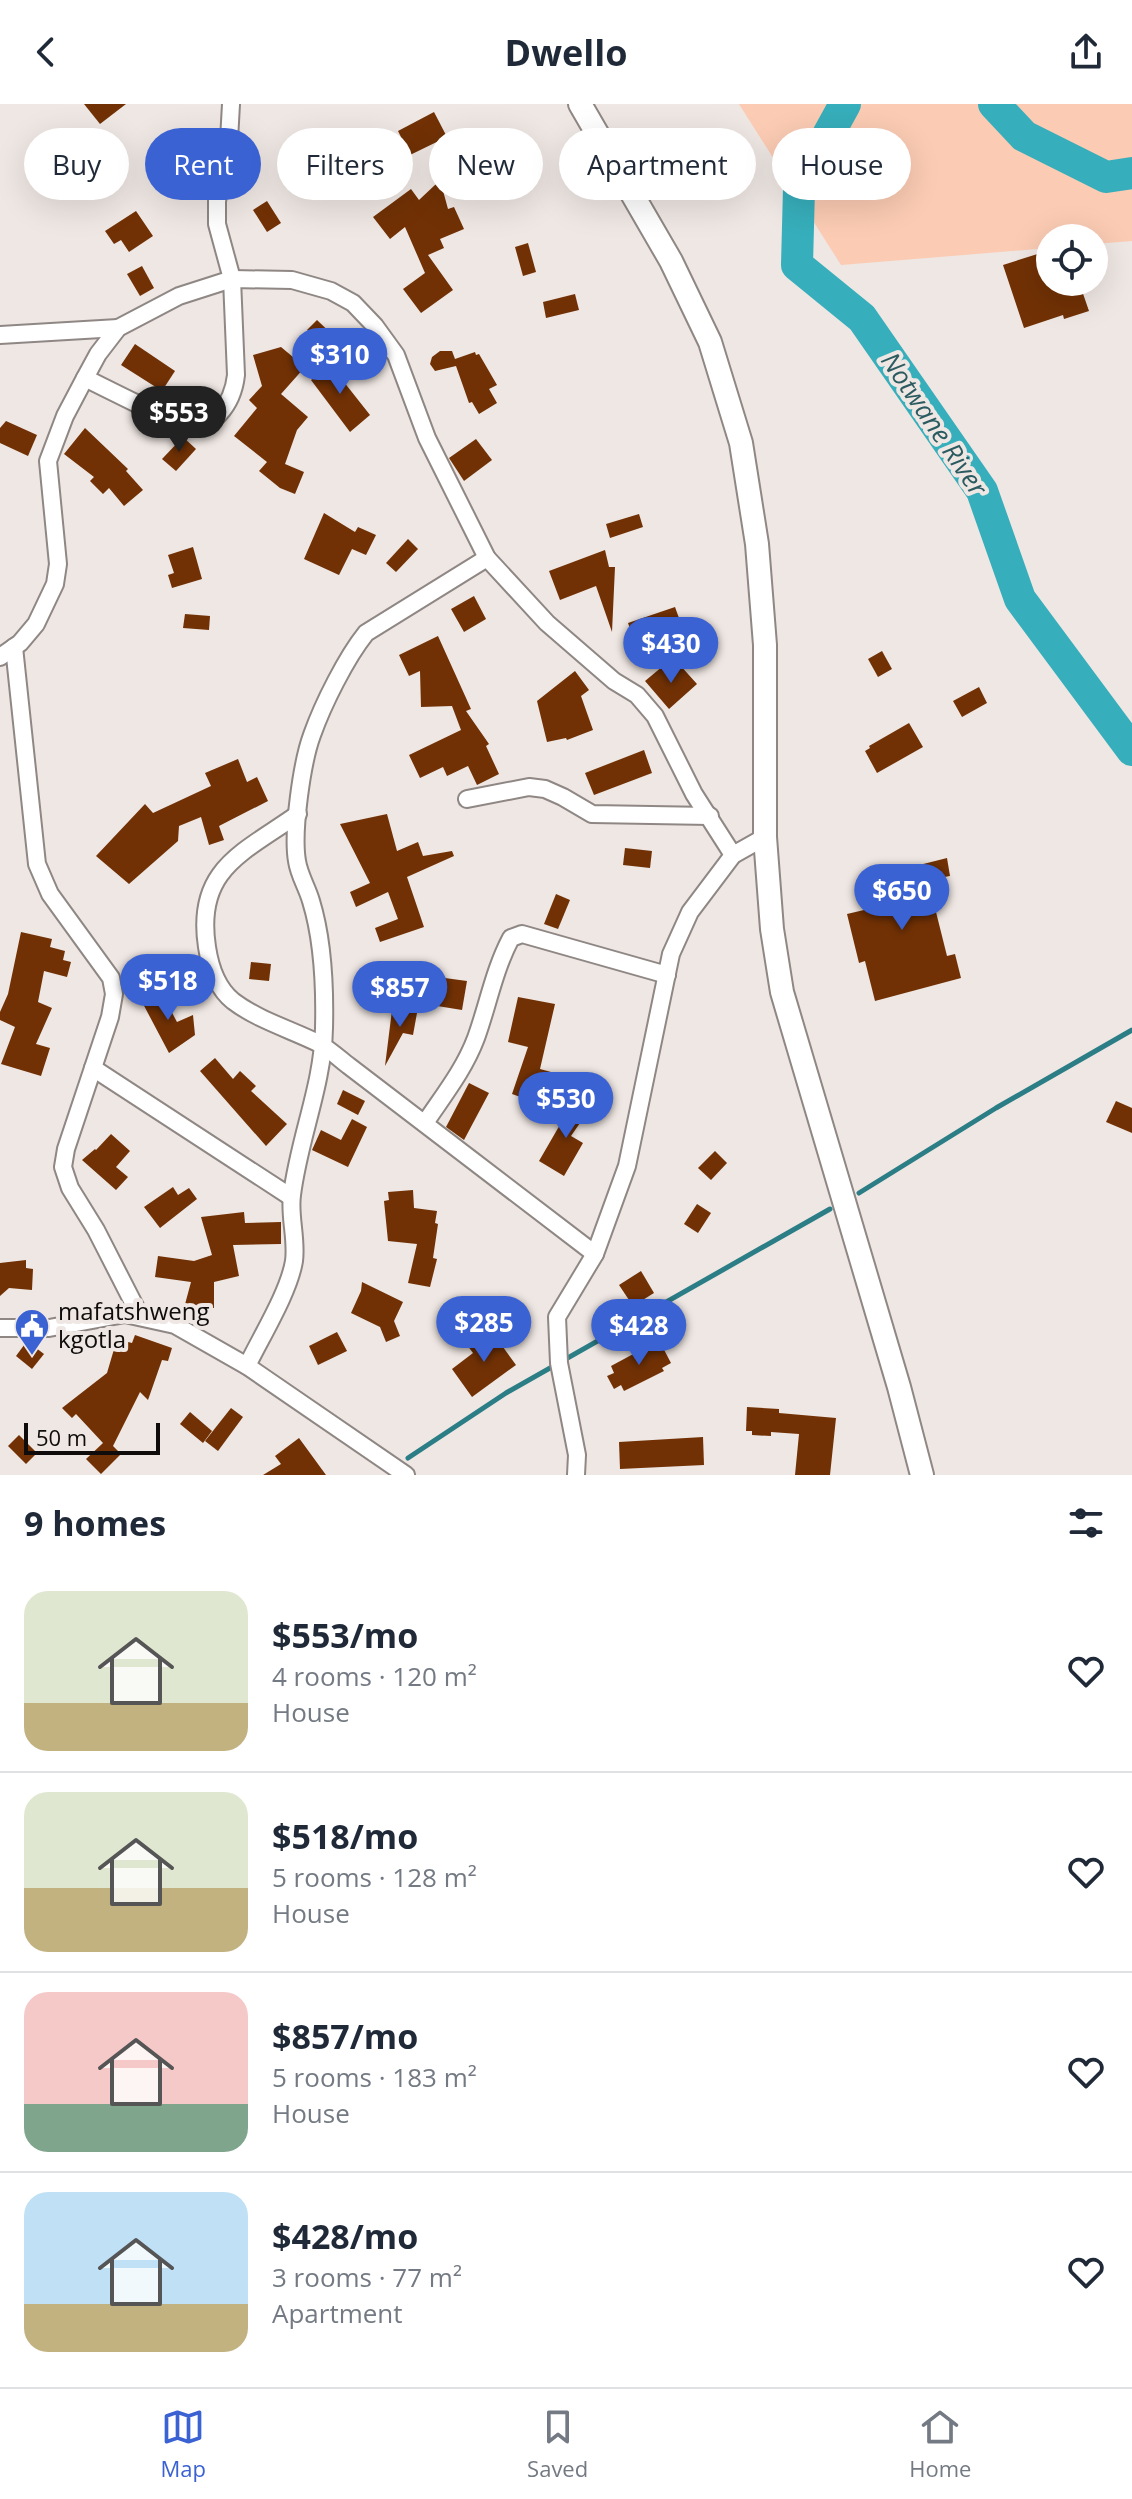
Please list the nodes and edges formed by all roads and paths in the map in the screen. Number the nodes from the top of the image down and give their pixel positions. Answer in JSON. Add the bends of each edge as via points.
{"nodes":[{"id":1,"x":231,"y":104,"type":"edge"},
{"id":2,"x":580,"y":104,"type":"edge"},
{"id":3,"x":232,"y":279,"type":"junction"},
{"id":4,"x":118,"y":328,"type":"junction"},
{"id":5,"x":0,"y":335,"type":"edge"},
{"id":6,"x":85,"y":378,"type":"junction"},
{"id":7,"x":487,"y":558,"type":"junction"},
{"id":8,"x":7,"y":652,"type":"edge"},
{"id":9,"x":467,"y":799,"type":"dead end"},
{"id":10,"x":298,"y":814,"type":"junction"},
{"id":11,"x":710,"y":816,"type":"junction"},
{"id":12,"x":765,"y":837,"type":"junction"},
{"id":13,"x":733,"y":855,"type":"junction"},
{"id":14,"x":667,"y":975,"type":"junction"},
{"id":15,"x":323,"y":1046,"type":"junction"},
{"id":16,"x":93,"y":1068,"type":"junction"},
{"id":17,"x":425,"y":1123,"type":"junction"},
{"id":18,"x":291,"y":1197,"type":"junction"},
{"id":19,"x":595,"y":1254,"type":"junction"},
{"id":20,"x":140,"y":1316,"type":"junction"},
{"id":21,"x":0,"y":1328,"type":"edge"},
{"id":22,"x":247,"y":1366,"type":"junction"},
{"id":23,"x":406,"y":1475,"type":"edge"},
{"id":24,"x":576,"y":1475,"type":"edge"},
{"id":25,"x":922,"y":1475,"type":"edge"}],
"edges":[{"from":1,"to":3,"type":"street","via":[[217,224]]},
{"from":2,"to":12,"type":"street","via":[[678,274],[710,342],[741,443],[765,645]]},
{"from":3,"to":4,"type":"street","via":[[179,296]]},
{"from":3,"to":6,"type":"street","via":[[235,390],[218,416],[206,424],[182,426]]},
{"from":3,"to":7,"type":"street","via":[[292,280],[331,291],[353,303],[375,326],[396,355],[427,438]]},
{"from":4,"to":5,"type":"street"},
{"from":4,"to":6,"type":"street"},
{"from":6,"to":8,"type":"street","via":[[48,461],[58,564],[55,584],[36,624]]},
{"from":7,"to":10,"type":"street","via":[[366,633],[352,650],[311,736]]},
{"from":7,"to":11,"type":"street","via":[[547,623],[637,695],[655,716]]},
{"from":8,"to":16,"type":"street","via":[[37,864],[50,894],[111,978],[110,1017]]},
{"from":9,"to":11,"type":"street","via":[[529,787],[545,789],[592,814]]},
{"from":10,"to":15,"type":"street","via":[[297,863],[321,957]]},
{"from":10,"to":15,"type":"street","via":[[225,866],[213,884],[204,924],[209,960],[230,998]]},
{"from":11,"to":13,"type":"street"},
{"from":12,"to":13,"type":"street"},
{"from":12,"to":25,"type":"street","via":[[782,992]]},
{"from":13,"to":14,"type":"street","via":[[690,912]]},
{"from":14,"to":17,"type":"street","via":[[522,934],[511,938],[475,1041],[455,1082]]},
{"from":14,"to":19,"type":"street","via":[[627,1166]]},
{"from":15,"to":17,"type":"street"},
{"from":15,"to":18,"type":"street"},
{"from":16,"to":18,"type":"street"},
{"from":16,"to":20,"type":"street","via":[[63,1167]]},
{"from":17,"to":19,"type":"street"},
{"from":18,"to":22,"type":"street","via":[[294,1263]]},
{"from":19,"to":24,"type":"street","via":[[556,1325]]},
{"from":20,"to":21,"type":"street","via":[[109,1315],[49,1328]]},
{"from":20,"to":22,"type":"street","via":[[175,1325]]},
{"from":22,"to":23,"type":"street"}]}
